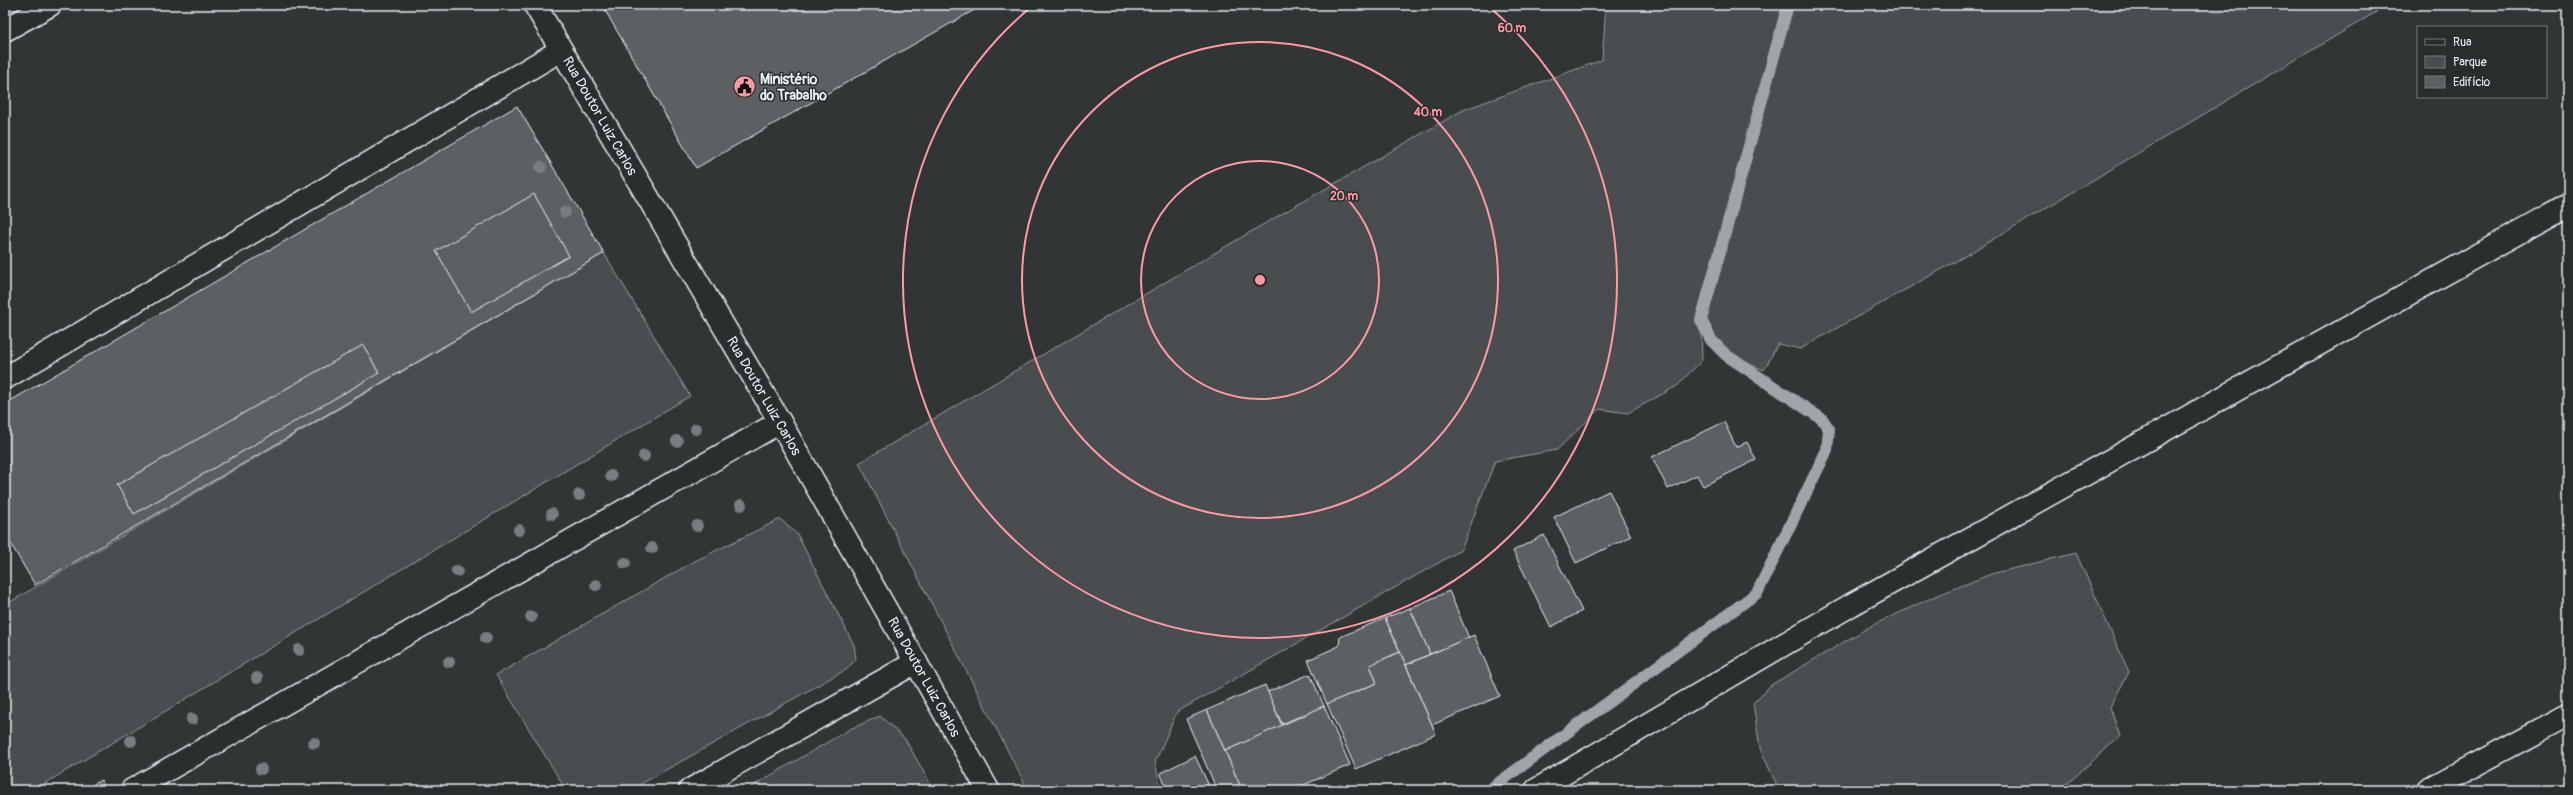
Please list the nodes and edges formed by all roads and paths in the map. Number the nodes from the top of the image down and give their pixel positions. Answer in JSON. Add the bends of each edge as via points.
{"nodes":[{"id":1,"x":50,"y":5,"type":"edge"},
{"id":2,"x":535,"y":5,"type":"edge"},
{"id":3,"x":5,"y":30,"type":"edge"},
{"id":4,"x":561,"y":50,"type":"junction"},
{"id":5,"x":2568,"y":205,"type":"edge"},
{"id":6,"x":5,"y":378,"type":"edge"},
{"id":7,"x":780,"y":422,"type":"junction"},
{"id":8,"x":916,"y":662,"type":"junction"},
{"id":9,"x":2568,"y":715,"type":"edge"},
{"id":10,"x":132,"y":790,"type":"edge"},
{"id":11,"x":690,"y":790,"type":"edge"},
{"id":12,"x":988,"y":790,"type":"edge"},
{"id":13,"x":1536,"y":790,"type":"edge"},
{"id":14,"x":2428,"y":790,"type":"edge"}],
"edges":[{"from":1,"to":3,"type":"street"},
{"from":2,"to":4,"type":"street","name":"Rua Doutor Luiz Carlos"},
{"from":4,"to":6,"type":"street"},
{"from":4,"to":7,"type":"street","name":"Rua Doutor Luiz Carlos"},
{"from":5,"to":13,"type":"street","via":[[1851,606]]},
{"from":7,"to":8,"type":"street","name":"Rua Doutor Luiz Carlos"},
{"from":7,"to":10,"type":"street"},
{"from":8,"to":11,"type":"street"},
{"from":8,"to":12,"type":"street","name":"Rua Doutor Luiz Carlos"},
{"from":9,"to":14,"type":"street"}]}
